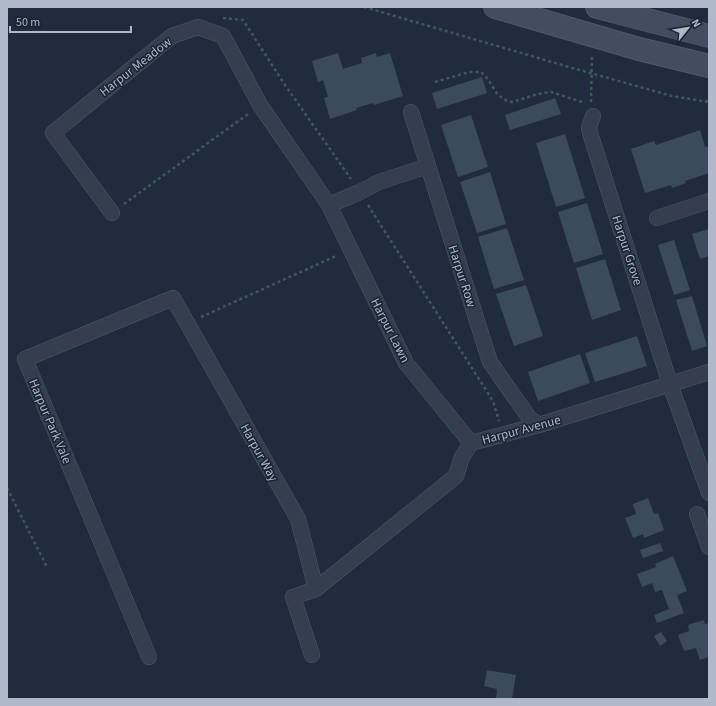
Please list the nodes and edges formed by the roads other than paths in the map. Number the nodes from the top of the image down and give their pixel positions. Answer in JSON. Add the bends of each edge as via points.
{"nodes":[{"id":1,"x":495,"y":7,"type":"edge"},
{"id":2,"x":597,"y":7,"type":"edge"},
{"id":3,"x":709,"y":36,"type":"edge"},
{"id":4,"x":709,"y":66,"type":"edge"},
{"id":5,"x":411,"y":112,"type":"dead end"},
{"id":6,"x":593,"y":116,"type":"dead end"},
{"id":7,"x":428,"y":166,"type":"junction"},
{"id":8,"x":709,"y":201,"type":"edge"},
{"id":9,"x":329,"y":205,"type":"junction"},
{"id":10,"x":112,"y":213,"type":"road end"},
{"id":11,"x":656,"y":218,"type":"dead end"},
{"id":12,"x":187,"y":323,"type":"joint"},
{"id":13,"x":709,"y":372,"type":"edge"},
{"id":14,"x":670,"y":384,"type":"junction"},
{"id":15,"x":539,"y":425,"type":"junction"},
{"id":16,"x":471,"y":443,"type":"junction"},
{"id":17,"x":709,"y":493,"type":"edge"},
{"id":18,"x":697,"y":514,"type":"dead end"},
{"id":19,"x":709,"y":547,"type":"edge"},
{"id":20,"x":316,"y":589,"type":"junction"},
{"id":21,"x":312,"y":656,"type":"dead end"},
{"id":22,"x":149,"y":657,"type":"dead end"}],
"edges":[{"from":1,"to":4,"type":"main road","via":[[639,49]]},
{"from":2,"to":3,"type":"main road"},
{"from":5,"to":7,"type":"street","name":"Harpur Row"},
{"from":6,"to":14,"type":"street","name":"Harpur Grove","via":[[589,128],[591,136]]},
{"from":7,"to":9,"type":"street","via":[[379,182]]},
{"from":7,"to":15,"type":"street","name":"Harpur Row","via":[[490,362],[530,419]]},
{"from":8,"to":11,"type":"street"},
{"from":9,"to":10,"type":"street","name":"Harpur Meadow","via":[[260,105],[223,36],[198,27],[172,36],[53,133]]},
{"from":9,"to":16,"type":"street","name":"Harpur Lawn","via":[[406,363]]},
{"from":12,"to":20,"type":"street","name":"Harpur Way","via":[[298,519]]},
{"from":12,"to":22,"type":"street","name":"Harpur Park Vale","via":[[173,298],[25,359]]},
{"from":13,"to":14,"type":"street","name":"Harpur Avenue"},
{"from":14,"to":15,"type":"street","name":"Harpur Avenue"},
{"from":14,"to":17,"type":"street","name":"Harpur Grove"},
{"from":15,"to":16,"type":"street","name":"Harpur Avenue"},
{"from":16,"to":20,"type":"street","name":"Harpur Avenue","via":[[462,457],[456,476]]},
{"from":18,"to":19,"type":"street"},
{"from":20,"to":21,"type":"street","via":[[293,596]]}]}
